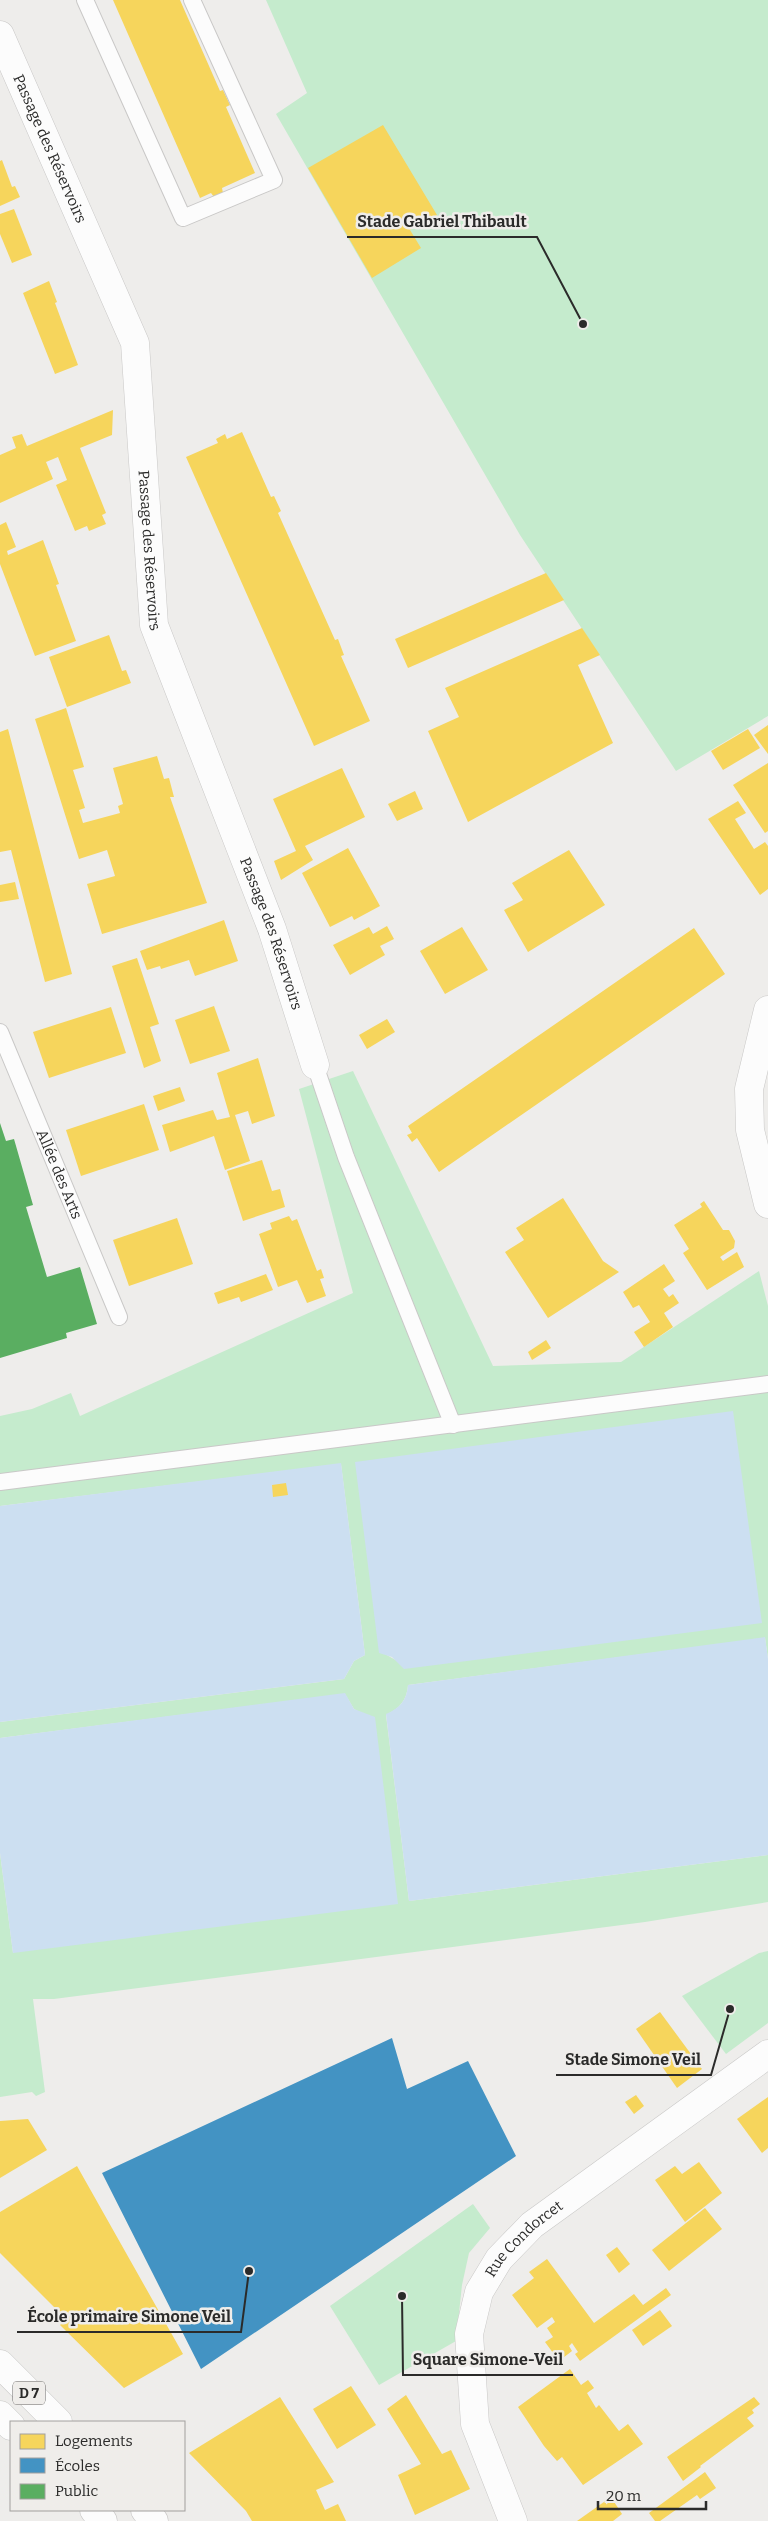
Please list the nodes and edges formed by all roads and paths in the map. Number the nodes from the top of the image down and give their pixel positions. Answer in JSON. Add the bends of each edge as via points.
{"nodes":[{"id":1,"x":86,"y":0,"type":"edge"},
{"id":2,"x":192,"y":0,"type":"edge"},
{"id":3,"x":0,"y":35,"type":"edge"},
{"id":4,"x":768,"y":1010,"type":"edge"},
{"id":5,"x":0,"y":1032,"type":"edge"},
{"id":6,"x":315,"y":1065,"type":"joint"},
{"id":7,"x":763,"y":1163,"type":"edge"},
{"id":8,"x":768,"y":1204,"type":"edge"},
{"id":9,"x":119,"y":1317,"type":"dead end"},
{"id":10,"x":768,"y":1384,"type":"edge"},
{"id":11,"x":453,"y":1425,"type":"junction"},
{"id":12,"x":0,"y":1482,"type":"edge"},
{"id":13,"x":768,"y":2054,"type":"edge"},
{"id":14,"x":0,"y":2364,"type":"edge"},
{"id":15,"x":0,"y":2415,"type":"edge"},
{"id":16,"x":57,"y":2421,"type":"edge"},
{"id":17,"x":10,"y":2425,"type":"edge"},
{"id":18,"x":95,"y":2511,"type":"edge"},
{"id":19,"x":146,"y":2511,"type":"edge"},
{"id":20,"x":103,"y":2521,"type":"edge"},
{"id":21,"x":154,"y":2521,"type":"edge"},
{"id":22,"x":513,"y":2521,"type":"edge"}],
"edges":[{"from":1,"to":2,"type":"lane","via":[[183,218],[274,180]]},
{"from":3,"to":6,"type":"street","name":"Passage des Réservoirs","via":[[135,343],[154,625],[272,929]]},
{"from":4,"to":7,"type":"street","via":[[749,1089],[750,1130]]},
{"from":5,"to":9,"type":"lane","name":"Allée des Arts"},
{"from":6,"to":11,"type":"lane","via":[[346,1156]]},
{"from":7,"to":8,"type":"street"},
{"from":10,"to":11,"type":"lane"},
{"from":11,"to":12,"type":"lane"},
{"from":13,"to":22,"type":"street","name":"Rue Condorcet","via":[[532,2225],[498,2259],[479,2292],[469,2334],[475,2424]]},
{"from":14,"to":16,"type":"street","number":"D 7"},
{"from":15,"to":17,"type":"street","number":"D 7"},
{"from":18,"to":20,"type":"street"},
{"from":19,"to":21,"type":"street"}]}
